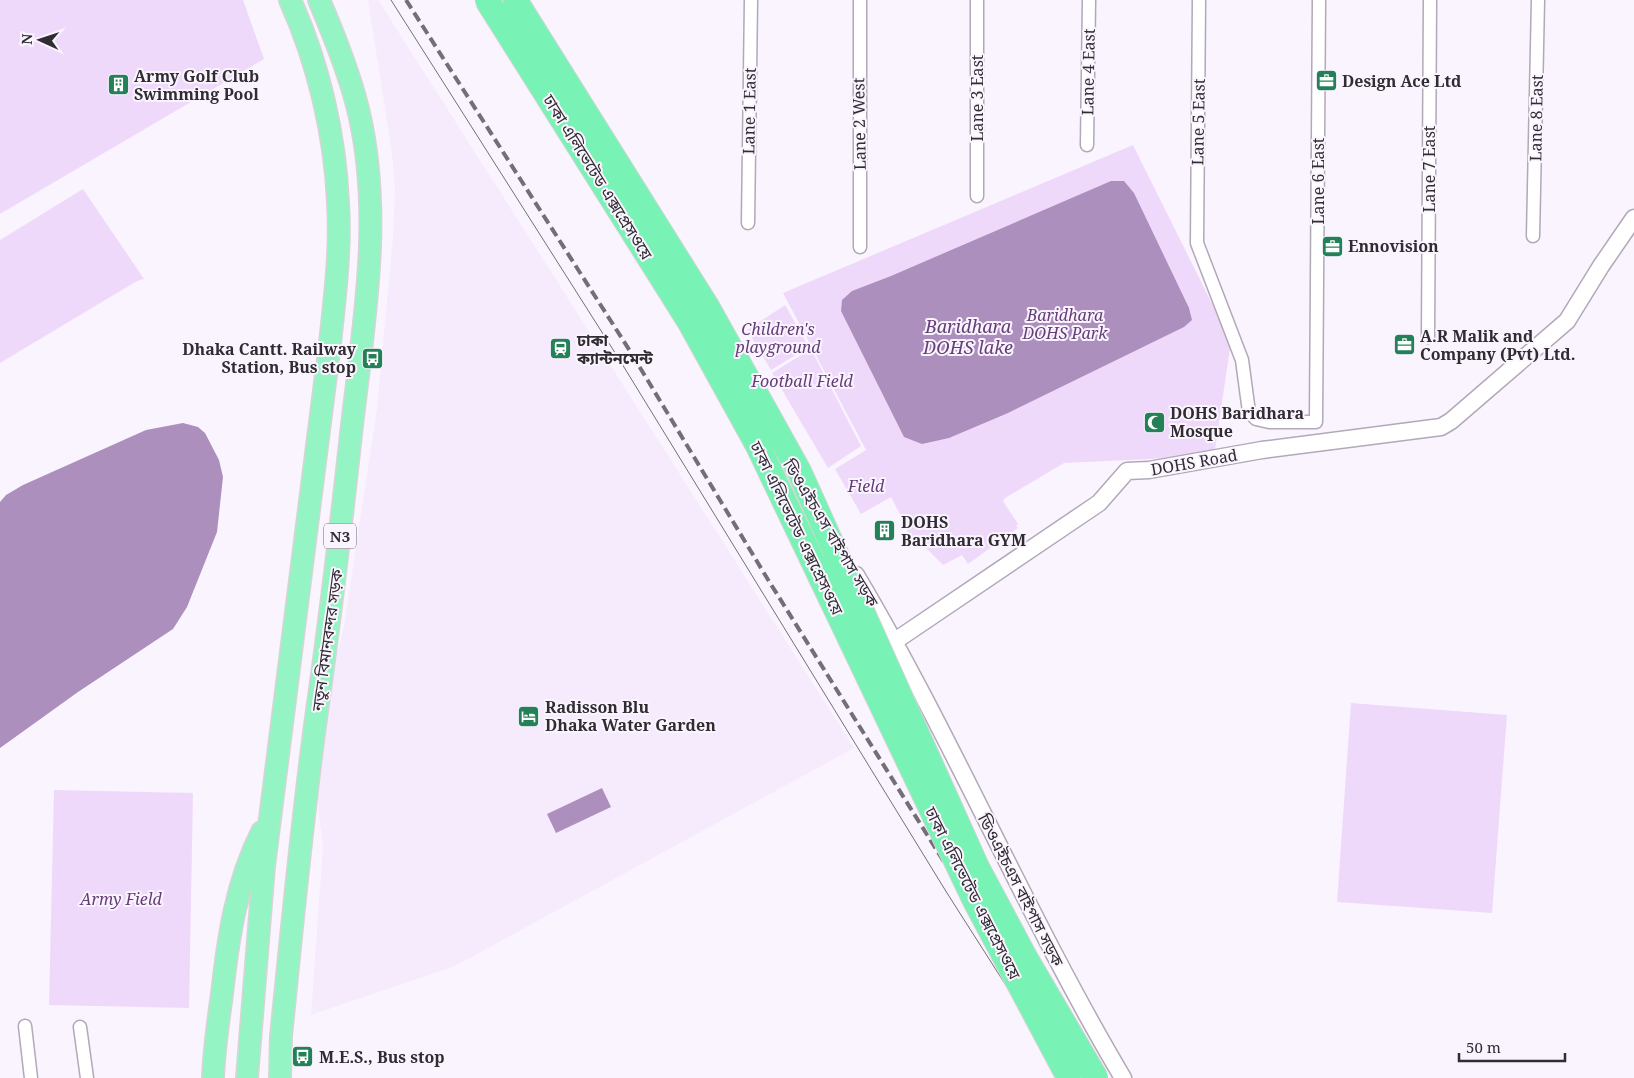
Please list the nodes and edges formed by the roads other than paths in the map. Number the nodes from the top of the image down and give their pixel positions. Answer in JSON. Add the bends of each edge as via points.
{"nodes":[{"id":1,"x":290,"y":0,"type":"edge"},
{"id":2,"x":319,"y":0,"type":"edge"},
{"id":3,"x":487,"y":0,"type":"edge"},
{"id":4,"x":515,"y":0,"type":"edge"},
{"id":5,"x":751,"y":0,"type":"edge"},
{"id":6,"x":860,"y":0,"type":"edge"},
{"id":7,"x":977,"y":0,"type":"edge"},
{"id":8,"x":1089,"y":0,"type":"edge"},
{"id":9,"x":1199,"y":0,"type":"edge"},
{"id":10,"x":1319,"y":0,"type":"edge"},
{"id":11,"x":1430,"y":0,"type":"edge"},
{"id":12,"x":1538,"y":0,"type":"edge"},
{"id":13,"x":1087,"y":145,"type":"dead end"},
{"id":14,"x":977,"y":196,"type":"dead end"},
{"id":15,"x":1634,"y":218,"type":"edge"},
{"id":16,"x":748,"y":223,"type":"dead end"},
{"id":17,"x":1533,"y":236,"type":"dead end"},
{"id":18,"x":860,"y":247,"type":"dead end"},
{"id":19,"x":1428,"y":337,"type":"dead end"},
{"id":20,"x":1316,"y":422,"type":"joint"},
{"id":21,"x":305,"y":554,"type":"junction"},
{"id":22,"x":338,"y":559,"type":"junction"},
{"id":23,"x":895,"y":641,"type":"junction"},
{"id":24,"x":270,"y":816,"type":"junction"},
{"id":25,"x":24,"y":1026,"type":"dead end"},
{"id":26,"x":80,"y":1026,"type":"dead end"},
{"id":27,"x":281,"y":1036,"type":"junction"},
{"id":28,"x":31,"y":1078,"type":"edge"},
{"id":29,"x":87,"y":1078,"type":"edge"},
{"id":30,"x":214,"y":1078,"type":"edge"},
{"id":31,"x":247,"y":1078,"type":"edge"},
{"id":32,"x":280,"y":1078,"type":"edge"},
{"id":33,"x":290,"y":1078,"type":"edge"},
{"id":34,"x":1069,"y":1078,"type":"edge"},
{"id":35,"x":1096,"y":1078,"type":"edge"},
{"id":36,"x":1123,"y":1078,"type":"edge"}],
"edges":[{"from":1,"to":21,"type":"highway","name":"নতুন বিমানবন্দর সড়ক","number":"N3","via":[[327,114],[338,203],[336,289]]},
{"from":2,"to":22,"type":"highway","name":"নতুন বিমানবন্দর সড়ক","number":"N3","via":[[358,108],[370,192],[364,329]]},
{"from":3,"to":34,"type":"highway","name":"ঢাকা এলিভেটেড এক্সপ্রেসওয়ে","bridge":true,"via":[[689,322],[758,446],[974,901]]},
{"from":4,"to":23,"type":"street","name":"ডিওএইচএস বাইপাস সড়ক"},
{"from":4,"to":35,"type":"highway","name":"ঢাকা এলিভেটেড এক্সপ্রেসওয়ে","bridge":true,"via":[[708,308],[798,471],[977,866],[1025,957]]},
{"from":5,"to":16,"type":"street","name":"Lane 1 East"},
{"from":6,"to":18,"type":"street","name":"Lane 2 West"},
{"from":7,"to":14,"type":"street","name":"Lane 3 East"},
{"from":8,"to":13,"type":"street","name":"Lane 4 East"},
{"from":9,"to":20,"type":"street","name":"Lane 5 East","via":[[1196,244],[1242,360],[1249,412],[1256,419],[1269,422]]},
{"from":10,"to":20,"type":"street","name":"Lane 6 East"},
{"from":11,"to":19,"type":"street","name":"Lane 7 East"},
{"from":12,"to":17,"type":"street","name":"Lane 8 East"},
{"from":15,"to":23,"type":"street","name":"DOHS Road","via":[[1567,321],[1451,421],[1440,427],[1127,471],[1099,503]]},
{"from":21,"to":22,"type":"highway"},
{"from":21,"to":24,"type":"highway","name":"নতুন বিমানবন্দর সড়ক","number":"N3"},
{"from":22,"to":27,"type":"highway","name":"নতুন বিমানবন্দর সড়ক","number":"N3","via":[[311,755]]},
{"from":23,"to":36,"type":"street","name":"ডিওএইচএস বাইপাস সড়ক","via":[[1063,971]]},
{"from":24,"to":30,"type":"highway","via":[[244,873],[227,949]]},
{"from":24,"to":31,"type":"highway","name":"নতুন বিমানবন্দর সড়ক","number":"N3"},
{"from":25,"to":28,"type":"street"},
{"from":26,"to":29,"type":"street"},
{"from":27,"to":32,"type":"highway","name":"নতুন বিমানবন্দর সড়ক","number":"N3"},
{"from":27,"to":33,"type":"highway"}]}
